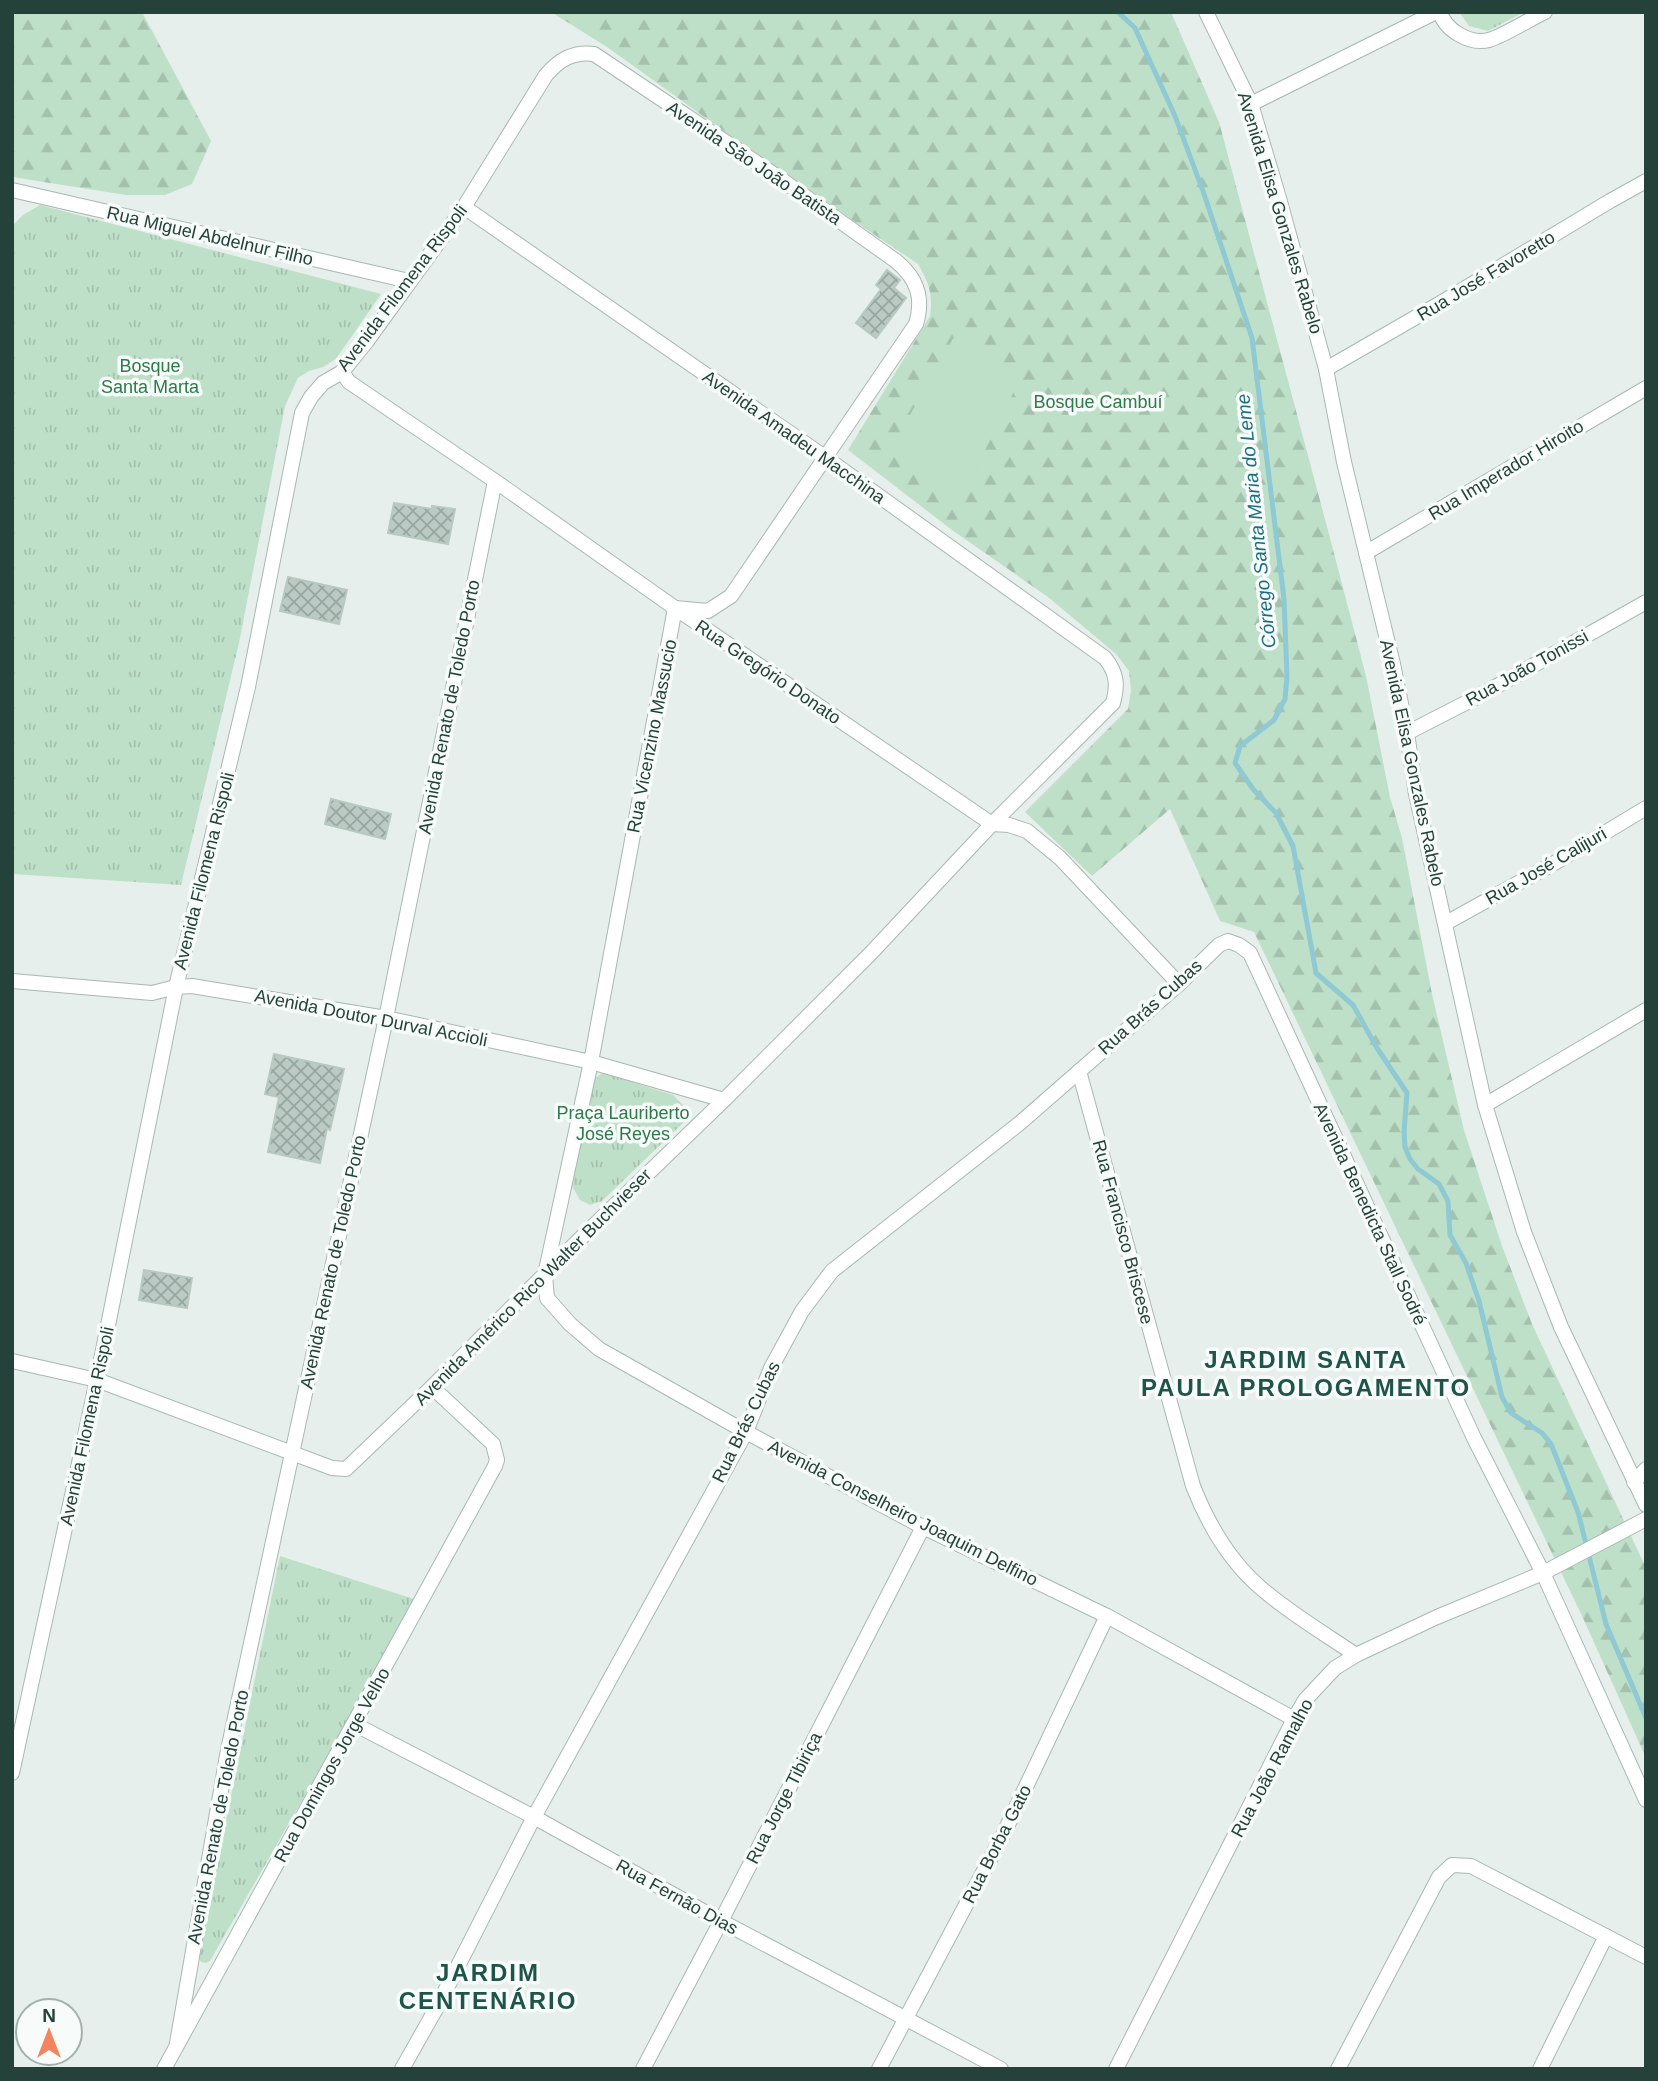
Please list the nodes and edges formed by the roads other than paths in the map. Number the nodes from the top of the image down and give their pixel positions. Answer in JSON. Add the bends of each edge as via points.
{"nodes":[{"id":1,"x":1206,"y":12,"type":"edge"},
{"id":2,"x":1438,"y":12,"type":"edge"},
{"id":3,"x":1545,"y":12,"type":"edge"},
{"id":4,"x":573,"y":55,"type":"joint"},
{"id":5,"x":1251,"y":104,"type":"junction"},
{"id":6,"x":1646,"y":181,"type":"edge"},
{"id":7,"x":12,"y":190,"type":"edge"},
{"id":8,"x":464,"y":207,"type":"junction"},
{"id":9,"x":409,"y":281,"type":"junction"},
{"id":10,"x":1325,"y":369,"type":"junction"},
{"id":11,"x":342,"y":372,"type":"junction"},
{"id":12,"x":1646,"y":388,"type":"edge"},
{"id":13,"x":826,"y":458,"type":"junction"},
{"id":14,"x":495,"y":481,"type":"junction"},
{"id":15,"x":1367,"y":552,"type":"junction"},
{"id":16,"x":1646,"y":602,"type":"edge"},
{"id":17,"x":675,"y":608,"type":"junction"},
{"id":18,"x":1116,"y":676,"type":"joint"},
{"id":19,"x":1407,"y":733,"type":"junction"},
{"id":20,"x":1646,"y":808,"type":"edge"},
{"id":21,"x":992,"y":824,"type":"junction"},
{"id":22,"x":1446,"y":923,"type":"junction"},
{"id":23,"x":1228,"y":941,"type":"joint"},
{"id":24,"x":12,"y":981,"type":"edge"},
{"id":25,"x":1179,"y":984,"type":"junction"},
{"id":26,"x":176,"y":987,"type":"junction"},
{"id":27,"x":1646,"y":1010,"type":"edge"},
{"id":28,"x":386,"y":1018,"type":"junction"},
{"id":29,"x":591,"y":1062,"type":"junction"},
{"id":30,"x":1079,"y":1071,"type":"junction"},
{"id":31,"x":724,"y":1100,"type":"junction"},
{"id":32,"x":1485,"y":1105,"type":"junction"},
{"id":33,"x":545,"y":1275,"type":"junction"},
{"id":34,"x":12,"y":1361,"type":"edge"},
{"id":35,"x":97,"y":1380,"type":"junction"},
{"id":36,"x":432,"y":1387,"type":"junction"},
{"id":37,"x":746,"y":1432,"type":"junction"},
{"id":38,"x":292,"y":1452,"type":"junction"},
{"id":39,"x":1646,"y":1469,"type":"edge"},
{"id":40,"x":1634,"y":1482,"type":"junction"},
{"id":41,"x":1646,"y":1505,"type":"edge"},
{"id":42,"x":1646,"y":1519,"type":"edge"},
{"id":43,"x":923,"y":1527,"type":"junction"},
{"id":44,"x":1543,"y":1573,"type":"junction"},
{"id":45,"x":1107,"y":1616,"type":"junction"},
{"id":46,"x":1356,"y":1655,"type":"junction"},
{"id":47,"x":1294,"y":1719,"type":"junction"},
{"id":48,"x":354,"y":1724,"type":"junction"},
{"id":49,"x":12,"y":1773,"type":"edge"},
{"id":50,"x":1646,"y":1800,"type":"edge"},
{"id":51,"x":534,"y":1817,"type":"junction"},
{"id":52,"x":721,"y":1921,"type":"junction"},
{"id":53,"x":1606,"y":1936,"type":"junction"},
{"id":54,"x":1646,"y":1957,"type":"edge"},
{"id":55,"x":906,"y":2018,"type":"junction"},
{"id":56,"x":177,"y":2043,"type":"junction"},
{"id":57,"x":164,"y":2069,"type":"edge"},
{"id":58,"x":402,"y":2069,"type":"edge"},
{"id":59,"x":643,"y":2069,"type":"edge"},
{"id":60,"x":879,"y":2069,"type":"edge"},
{"id":61,"x":1001,"y":2069,"type":"edge"},
{"id":62,"x":1116,"y":2069,"type":"edge"},
{"id":63,"x":1338,"y":2069,"type":"edge"},
{"id":64,"x":1540,"y":2069,"type":"edge"}],
"edges":[{"from":1,"to":5,"type":"street","name":"Avenida Elisa Gonzales Rabelo"},
{"from":2,"to":3,"type":"street","via":[[1442,22],[1462,37],[1488,40]]},
{"from":2,"to":5,"type":"street"},
{"from":4,"to":8,"type":"street","name":"Avenida Filomena Rispoli","via":[[546,75]]},
{"from":4,"to":13,"type":"street","name":"Avenida São João Batista","via":[[594,54],[775,175],[906,269],[916,283],[916,324]]},
{"from":5,"to":10,"type":"street","name":"Avenida Elisa Gonzales Rabelo"},
{"from":6,"to":10,"type":"street","name":"Rua José Favoretto"},
{"from":7,"to":9,"type":"street","name":"Rua Miguel Abdelnur Filho"},
{"from":8,"to":9,"type":"street","name":"Avenida Filomena Rispoli"},
{"from":8,"to":13,"type":"street","name":"Avenida Amadeu Macchina"},
{"from":9,"to":11,"type":"street","name":"Avenida Filomena Rispoli"},
{"from":10,"to":15,"type":"street","name":"Avenida Elisa Gonzales Rabelo"},
{"from":11,"to":14,"type":"street","name":"Rua Gregório Donato","via":[[349,382]]},
{"from":11,"to":26,"type":"street","name":"Avenida Filomena Rispoli","via":[[323,383],[302,413],[248,687]]},
{"from":12,"to":15,"type":"street","name":"Rua Imperador Hiroito"},
{"from":13,"to":17,"type":"street","via":[[731,596],[708,611]]},
{"from":13,"to":18,"type":"street","name":"Avenida Amadeu Macchina","via":[[1105,658]]},
{"from":14,"to":17,"type":"street","name":"Rua Gregório Donato"},
{"from":14,"to":28,"type":"street","name":"Avenida Renato de Toledo Porto"},
{"from":15,"to":19,"type":"street","name":"Avenida Elisa Gonzales Rabelo"},
{"from":16,"to":19,"type":"street","name":"Rua João Tonissi"},
{"from":17,"to":21,"type":"street","name":"Rua Gregório Donato"},
{"from":17,"to":29,"type":"street","name":"Rua Vicenzino Massucio"},
{"from":18,"to":21,"type":"street","name":"Avenida Américo Rico Walter Buchvieser","via":[[1113,703]]},
{"from":19,"to":22,"type":"street","name":"Avenida Elisa Gonzales Rabelo"},
{"from":20,"to":22,"type":"street","name":"Rua José Calijuri"},
{"from":21,"to":25,"type":"street","name":"Rua Gregório Donato","via":[[1027,831],[1060,858]]},
{"from":21,"to":31,"type":"street","name":"Avenida Américo Rico Walter Buchvieser"},
{"from":22,"to":32,"type":"street","name":"Avenida Elisa Gonzales Rabelo"},
{"from":23,"to":25,"type":"street","name":"Rua Brás Cubas"},
{"from":23,"to":44,"type":"street","name":"Avenida Benedicta Stall Sodré","via":[[1250,953],[1474,1438]]},
{"from":24,"to":26,"type":"street","name":"Avenida Doutor Durval Accioli","via":[[152,993]]},
{"from":25,"to":30,"type":"street","name":"Rua Brás Cubas"},
{"from":26,"to":28,"type":"street","name":"Avenida Doutor Durval Accioli"},
{"from":26,"to":35,"type":"street","name":"Avenida Filomena Rispoli"},
{"from":27,"to":32,"type":"street"},
{"from":28,"to":29,"type":"street","name":"Avenida Doutor Durval Accioli"},
{"from":28,"to":38,"type":"street","name":"Avenida Renato de Toledo Porto"},
{"from":29,"to":31,"type":"street","name":"Avenida Doutor Durval Accioli"},
{"from":29,"to":33,"type":"street","name":"Rua Vicenzino Massucio"},
{"from":30,"to":37,"type":"street","name":"Rua Brás Cubas","via":[[832,1271],[802,1311],[771,1368]]},
{"from":30,"to":46,"type":"street","name":"Rua Francisco Briscese","via":[[1199,1502],[1233,1558],[1261,1588]]},
{"from":31,"to":33,"type":"street","name":"Avenida Américo Rico Walter Buchvieser"},
{"from":32,"to":40,"type":"street","name":"Avenida Elisa Gonzales Rabelo","via":[[1524,1231],[1561,1326]]},
{"from":33,"to":36,"type":"street","name":"Avenida Américo Rico Walter Buchvieser"},
{"from":33,"to":37,"type":"street","name":"Avenida Conselheiro Joaquim Delfino","via":[[547,1298],[599,1349]]},
{"from":34,"to":35,"type":"street"},
{"from":35,"to":38,"type":"street"},
{"from":35,"to":49,"type":"street","name":"Avenida Filomena Rispoli"},
{"from":36,"to":38,"type":"street","name":"Avenida Américo Rico Walter Buchvieser","via":[[346,1469]]},
{"from":36,"to":48,"type":"street","name":"Rua Domingos Jorge Velho","via":[[492,1444],[498,1460]]},
{"from":37,"to":43,"type":"street","name":"Avenida Conselheiro Joaquim Delfino"},
{"from":37,"to":51,"type":"street","name":"Rua Brás Cubas"},
{"from":38,"to":56,"type":"street","name":"Avenida Renato de Toledo Porto","via":[[228,1750]]},
{"from":39,"to":40,"type":"street"},
{"from":40,"to":41,"type":"street","name":"Avenida Elisa Gonzales Rabelo"},
{"from":42,"to":44,"type":"street","name":"Rua João Ramalho"},
{"from":43,"to":45,"type":"street","name":"Avenida Conselheiro Joaquim Delfino"},
{"from":43,"to":52,"type":"street","name":"Rua Jorge Tibiriça"},
{"from":44,"to":46,"type":"street","name":"Rua João Ramalho"},
{"from":44,"to":50,"type":"street","name":"Avenida Benedicta Stall Sodré"},
{"from":45,"to":47,"type":"street","name":"Avenida Conselheiro Joaquim Delfino"},
{"from":45,"to":55,"type":"street","name":"Rua Borba Gato","via":[[1004,1833]]},
{"from":46,"to":47,"type":"street","name":"Rua João Ramalho","via":[[1335,1668]]},
{"from":47,"to":62,"type":"street","name":"Rua João Ramalho"},
{"from":48,"to":51,"type":"street","name":"Rua Fernão Dias"},
{"from":48,"to":56,"type":"street","name":"Rua Domingos Jorge Velho"},
{"from":51,"to":52,"type":"street","name":"Rua Fernão Dias"},
{"from":51,"to":58,"type":"street","name":"Rua Brás Cubas"},
{"from":52,"to":55,"type":"street","name":"Rua Fernão Dias"},
{"from":52,"to":59,"type":"street","name":"Rua Jorge Tibiriça"},
{"from":53,"to":54,"type":"street"},
{"from":53,"to":63,"type":"street","via":[[1471,1866],[1452,1865],[1439,1877]]},
{"from":53,"to":64,"type":"street"},
{"from":55,"to":60,"type":"street","name":"Rua Borba Gato"},
{"from":55,"to":61,"type":"street","name":"Rua Fernão Dias"},
{"from":56,"to":57,"type":"street","name":"Rua Domingos Jorge Velho"}]}
